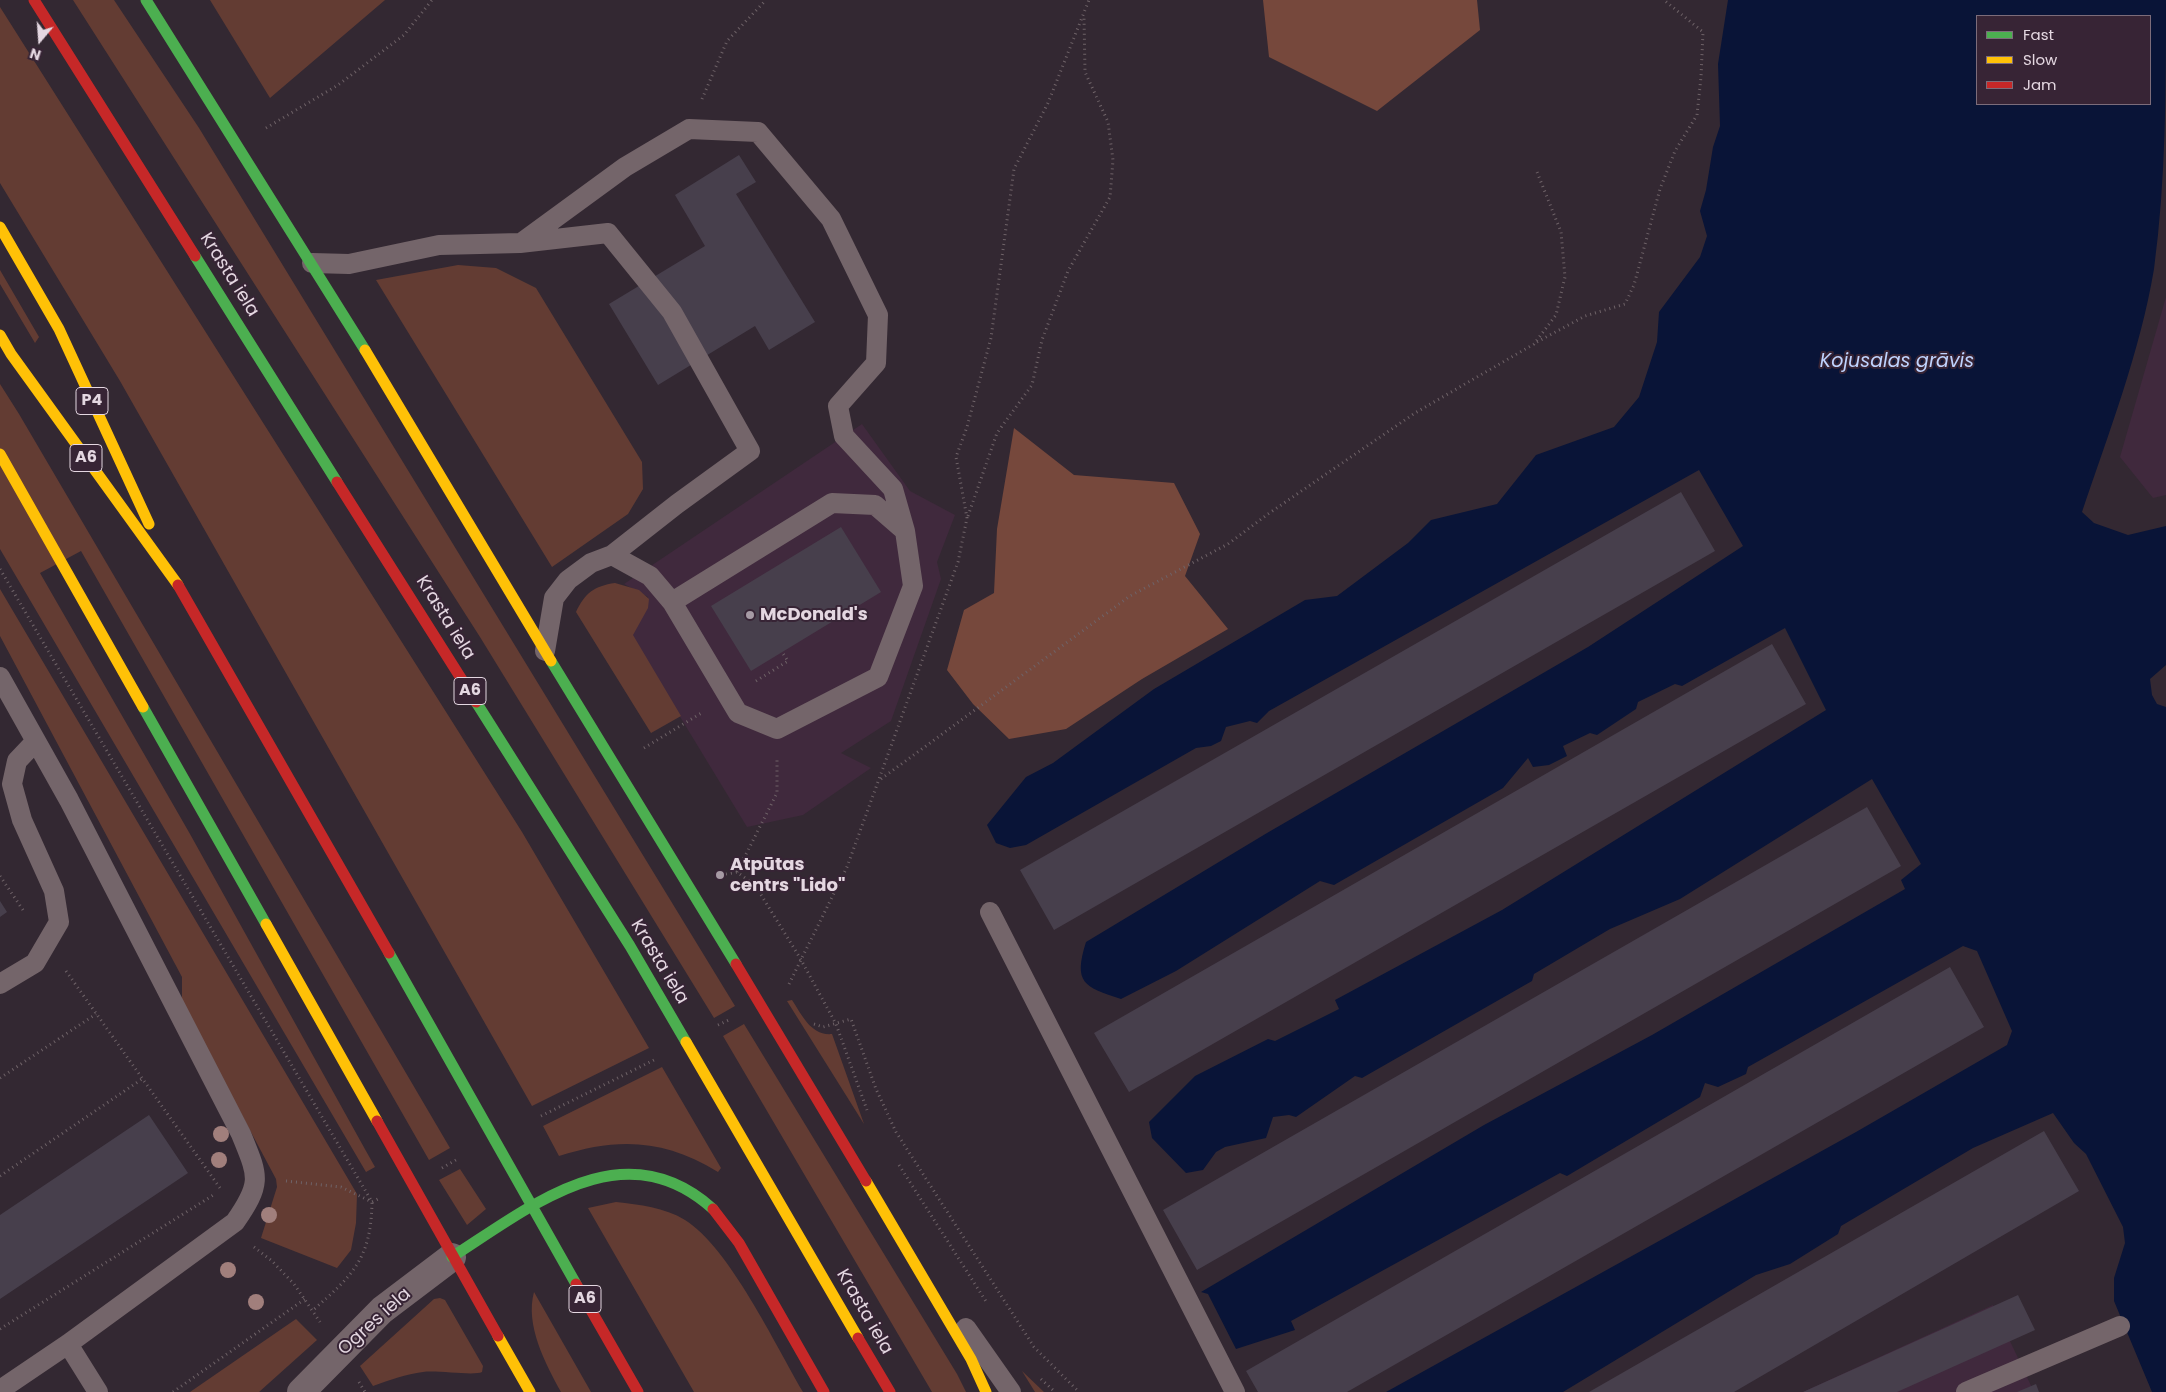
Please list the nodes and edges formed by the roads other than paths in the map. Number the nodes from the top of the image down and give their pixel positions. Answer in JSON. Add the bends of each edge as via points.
{"nodes":[{"id":1,"x":34,"y":0,"type":"edge"},
{"id":2,"x":147,"y":3,"type":"edge"},
{"id":3,"x":0,"y":227,"type":"edge"},
{"id":4,"x":520,"y":243,"type":"junction"},
{"id":5,"x":312,"y":263,"type":"junction"},
{"id":6,"x":0,"y":335,"type":"edge"},
{"id":7,"x":0,"y":454,"type":"edge"},
{"id":8,"x":904,"y":531,"type":"junction"},
{"id":9,"x":612,"y":555,"type":"junction"},
{"id":10,"x":175,"y":580,"type":"junction"},
{"id":11,"x":672,"y":602,"type":"junction"},
{"id":12,"x":545,"y":651,"type":"junction"},
{"id":13,"x":0,"y":677,"type":"edge"},
{"id":14,"x":35,"y":742,"type":"junction"},
{"id":15,"x":990,"y":912,"type":"dead end"},
{"id":16,"x":0,"y":984,"type":"edge"},
{"id":17,"x":531,"y":1206,"type":"junction"},
{"id":18,"x":885,"y":1213,"type":"junction"},
{"id":19,"x":452,"y":1257,"type":"junction"},
{"id":20,"x":2120,"y":1326,"type":"dead end"},
{"id":21,"x":68,"y":1344,"type":"junction"},
{"id":22,"x":0,"y":1390,"type":"edge"},
{"id":23,"x":98,"y":1392,"type":"edge"},
{"id":24,"x":301,"y":1392,"type":"edge"},
{"id":25,"x":530,"y":1392,"type":"edge"},
{"id":26,"x":638,"y":1392,"type":"edge"},
{"id":27,"x":824,"y":1392,"type":"edge"},
{"id":28,"x":890,"y":1392,"type":"edge"},
{"id":29,"x":986,"y":1392,"type":"edge"},
{"id":30,"x":1011,"y":1392,"type":"edge"},
{"id":31,"x":1235,"y":1392,"type":"edge"},
{"id":32,"x":1966,"y":1392,"type":"edge"}],
"edges":[{"from":1,"to":28,"type":"highway","name":"Krasta iela","number":"A6","via":[[630,946]]},
{"from":2,"to":5,"type":"highway"},
{"from":3,"to":10,"type":"highway","number":"P4","via":[[59,329]]},
{"from":4,"to":5,"type":"lane","via":[[439,245],[349,264]]},
{"from":4,"to":8,"type":"lane","via":[[624,167],[689,129],[758,132],[832,219],[878,315],[876,363],[838,406],[844,436],[893,489]]},
{"from":4,"to":9,"type":"lane","via":[[608,234],[672,312],[750,450]]},
{"from":5,"to":12,"type":"highway"},
{"from":6,"to":10,"type":"highway","number":"A6"},
{"from":7,"to":19,"type":"highway"},
{"from":8,"to":11,"type":"lane","via":[[876,505],[832,503]]},
{"from":8,"to":11,"type":"lane","via":[[913,586],[878,677],[777,729],[738,713]]},
{"from":9,"to":11,"type":"lane","via":[[650,576]]},
{"from":9,"to":12,"type":"lane","via":[[591,563],[568,580],[554,598]]},
{"from":10,"to":17,"type":"highway","number":"A6"},
{"from":12,"to":18,"type":"highway"},
{"from":13,"to":14,"type":"lane"},
{"from":14,"to":16,"type":"lane","via":[[17,760],[12,784],[22,820],[54,891],[59,922],[35,962]]},
{"from":14,"to":21,"type":"lane","via":[[70,800],[232,1117],[257,1174],[250,1201],[235,1222]]},
{"from":15,"to":31,"type":"lane"},
{"from":17,"to":19,"type":"highway"},
{"from":17,"to":26,"type":"highway","number":"A6"},
{"from":17,"to":27,"type":"highway","via":[[594,1177],[624,1173],[654,1175],[688,1188],[713,1208],[739,1243]]},
{"from":18,"to":29,"type":"highway","via":[[971,1359]]},
{"from":18,"to":30,"type":"lane"},
{"from":19,"to":24,"type":"street","name":"Ogres iela","via":[[382,1310]]},
{"from":19,"to":25,"type":"highway"},
{"from":20,"to":32,"type":"lane"},
{"from":21,"to":22,"type":"lane"},
{"from":21,"to":23,"type":"lane"}]}
